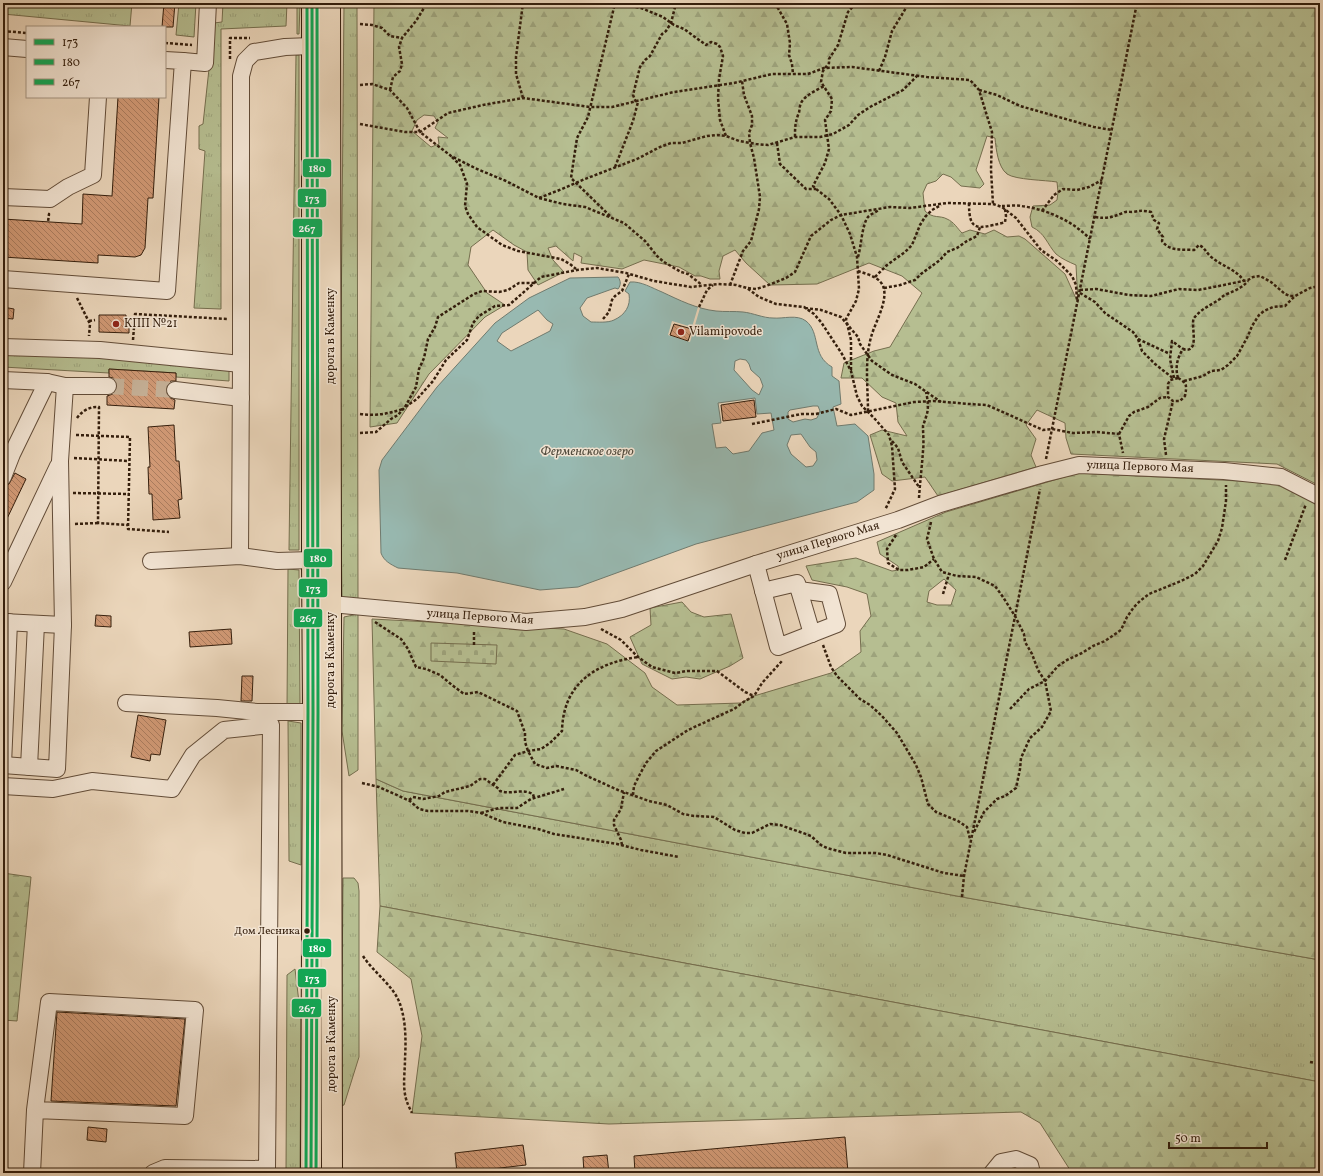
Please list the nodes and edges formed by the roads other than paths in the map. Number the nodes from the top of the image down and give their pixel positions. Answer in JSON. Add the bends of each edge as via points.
{"nodes":[{"id":1,"x":208,"y":3,"type":"edge"},
{"id":2,"x":312,"y":3,"type":"edge"},
{"id":3,"x":330,"y":3,"type":"edge"},
{"id":4,"x":311,"y":46,"type":"junction"},
{"id":5,"x":3,"y":47,"type":"edge"},
{"id":6,"x":26,"y":49,"type":"edge"},
{"id":7,"x":166,"y":60,"type":"edge"},
{"id":8,"x":183,"y":61,"type":"junction"},
{"id":9,"x":98,"y":98,"type":"edge"},
{"id":10,"x":3,"y":197,"type":"edge"},
{"id":11,"x":3,"y":279,"type":"edge"},
{"id":12,"x":3,"y":346,"type":"edge"},
{"id":13,"x":241,"y":364,"type":"junction"},
{"id":14,"x":3,"y":380,"type":"edge"},
{"id":15,"x":47,"y":382,"type":"junction"},
{"id":16,"x":65,"y":386,"type":"junction"},
{"id":17,"x":108,"y":386,"type":"tunnel mouth"},
{"id":18,"x":175,"y":390,"type":"tunnel mouth"},
{"id":19,"x":241,"y":398,"type":"junction"},
{"id":20,"x":60,"y":461,"type":"junction"},
{"id":21,"x":3,"y":477,"type":"edge"},
{"id":22,"x":1315,"y":495,"type":"edge"},
{"id":23,"x":240,"y":556,"type":"junction"},
{"id":24,"x":312,"y":560,"type":"junction"},
{"id":25,"x":151,"y":561,"type":"dead end"},
{"id":26,"x":756,"y":564,"type":"junction"},
{"id":27,"x":3,"y":582,"type":"edge"},
{"id":28,"x":799,"y":590,"type":"junction"},
{"id":29,"x":762,"y":591,"type":"junction"},
{"id":30,"x":331,"y":604,"type":"junction"},
{"id":31,"x":6,"y":622,"type":"edge"},
{"id":32,"x":36,"y":624,"type":"junction"},
{"id":33,"x":63,"y":625,"type":"junction"},
{"id":34,"x":812,"y":634,"type":"junction"},
{"id":35,"x":126,"y":703,"type":"dead end"},
{"id":36,"x":313,"y":712,"type":"junction"},
{"id":37,"x":3,"y":765,"type":"edge"},
{"id":38,"x":29,"y":767,"type":"junction"},
{"id":39,"x":3,"y":786,"type":"edge"},
{"id":40,"x":35,"y":1110,"type":"junction"},
{"id":41,"x":32,"y":1173,"type":"edge"},
{"id":42,"x":153,"y":1173,"type":"edge"},
{"id":43,"x":310,"y":1173,"type":"edge"},
{"id":44,"x":332,"y":1173,"type":"edge"},
{"id":45,"x":992,"y":1173,"type":"edge"},
{"id":46,"x":1032,"y":1173,"type":"edge"}],
"edges":[{"from":1,"to":8,"type":"street","via":[[205,63]]},
{"from":2,"to":4,"type":"main road","name":"дорога в Каменку"},
{"from":3,"to":30,"type":"main road","name":"дорога в Каменку"},
{"from":4,"to":13,"type":"street","via":[[285,46],[254,52],[245,61],[241,76]]},
{"from":4,"to":24,"type":"main road","name":"дорога в Каменку"},
{"from":5,"to":6,"type":"street"},
{"from":7,"to":8,"type":"street"},
{"from":8,"to":11,"type":"street","via":[[167,291]]},
{"from":9,"to":10,"type":"street","via":[[93,175],[50,199]]},
{"from":12,"to":13,"type":"street","via":[[100,350]]},
{"from":13,"to":19,"type":"street"},
{"from":14,"to":15,"type":"street"},
{"from":15,"to":16,"type":"street"},
{"from":15,"to":21,"type":"street"},
{"from":16,"to":17,"type":"street"},
{"from":16,"to":20,"type":"street"},
{"from":18,"to":19,"type":"street"},
{"from":19,"to":23,"type":"street"},
{"from":20,"to":27,"type":"street"},
{"from":20,"to":33,"type":"street"},
{"from":22,"to":26,"type":"street","name":"улица Первого Мая","via":[[1281,477],[1224,471],[1080,465],[1044,468],[898,520]]},
{"from":23,"to":24,"type":"street"},
{"from":23,"to":25,"type":"street"},
{"from":24,"to":36,"type":"main road","name":"дорога в Каменку"},
{"from":26,"to":29,"type":"street"},
{"from":26,"to":30,"type":"street","name":"улица Первого Мая","via":[[622,609],[585,617],[526,622]]},
{"from":28,"to":29,"type":"street","via":[[797,583]]},
{"from":28,"to":34,"type":"street"},
{"from":28,"to":34,"type":"street","via":[[829,594],[837,624]]},
{"from":29,"to":34,"type":"street","via":[[778,647]]},
{"from":30,"to":44,"type":"main road","name":"дорога в Каменку"},
{"from":31,"to":32,"type":"street"},
{"from":31,"to":37,"type":"street"},
{"from":32,"to":33,"type":"street"},
{"from":32,"to":38,"type":"street"},
{"from":33,"to":38,"type":"street","via":[[57,769]]},
{"from":35,"to":36,"type":"street","via":[[257,712]]},
{"from":36,"to":43,"type":"main road","name":"дорога в Каменку"},
{"from":37,"to":38,"type":"street"},
{"from":39,"to":42,"type":"street","via":[[53,789],[92,780],[172,789],[193,755],[224,730],[271,725],[267,1169],[165,1168]]},
{"from":40,"to":40,"type":"street","via":[[185,1116],[195,1010],[49,1002]]},
{"from":40,"to":41,"type":"street"},
{"from":45,"to":46,"type":"street","via":[[1001,1162],[1016,1159],[1030,1165]]}]}
